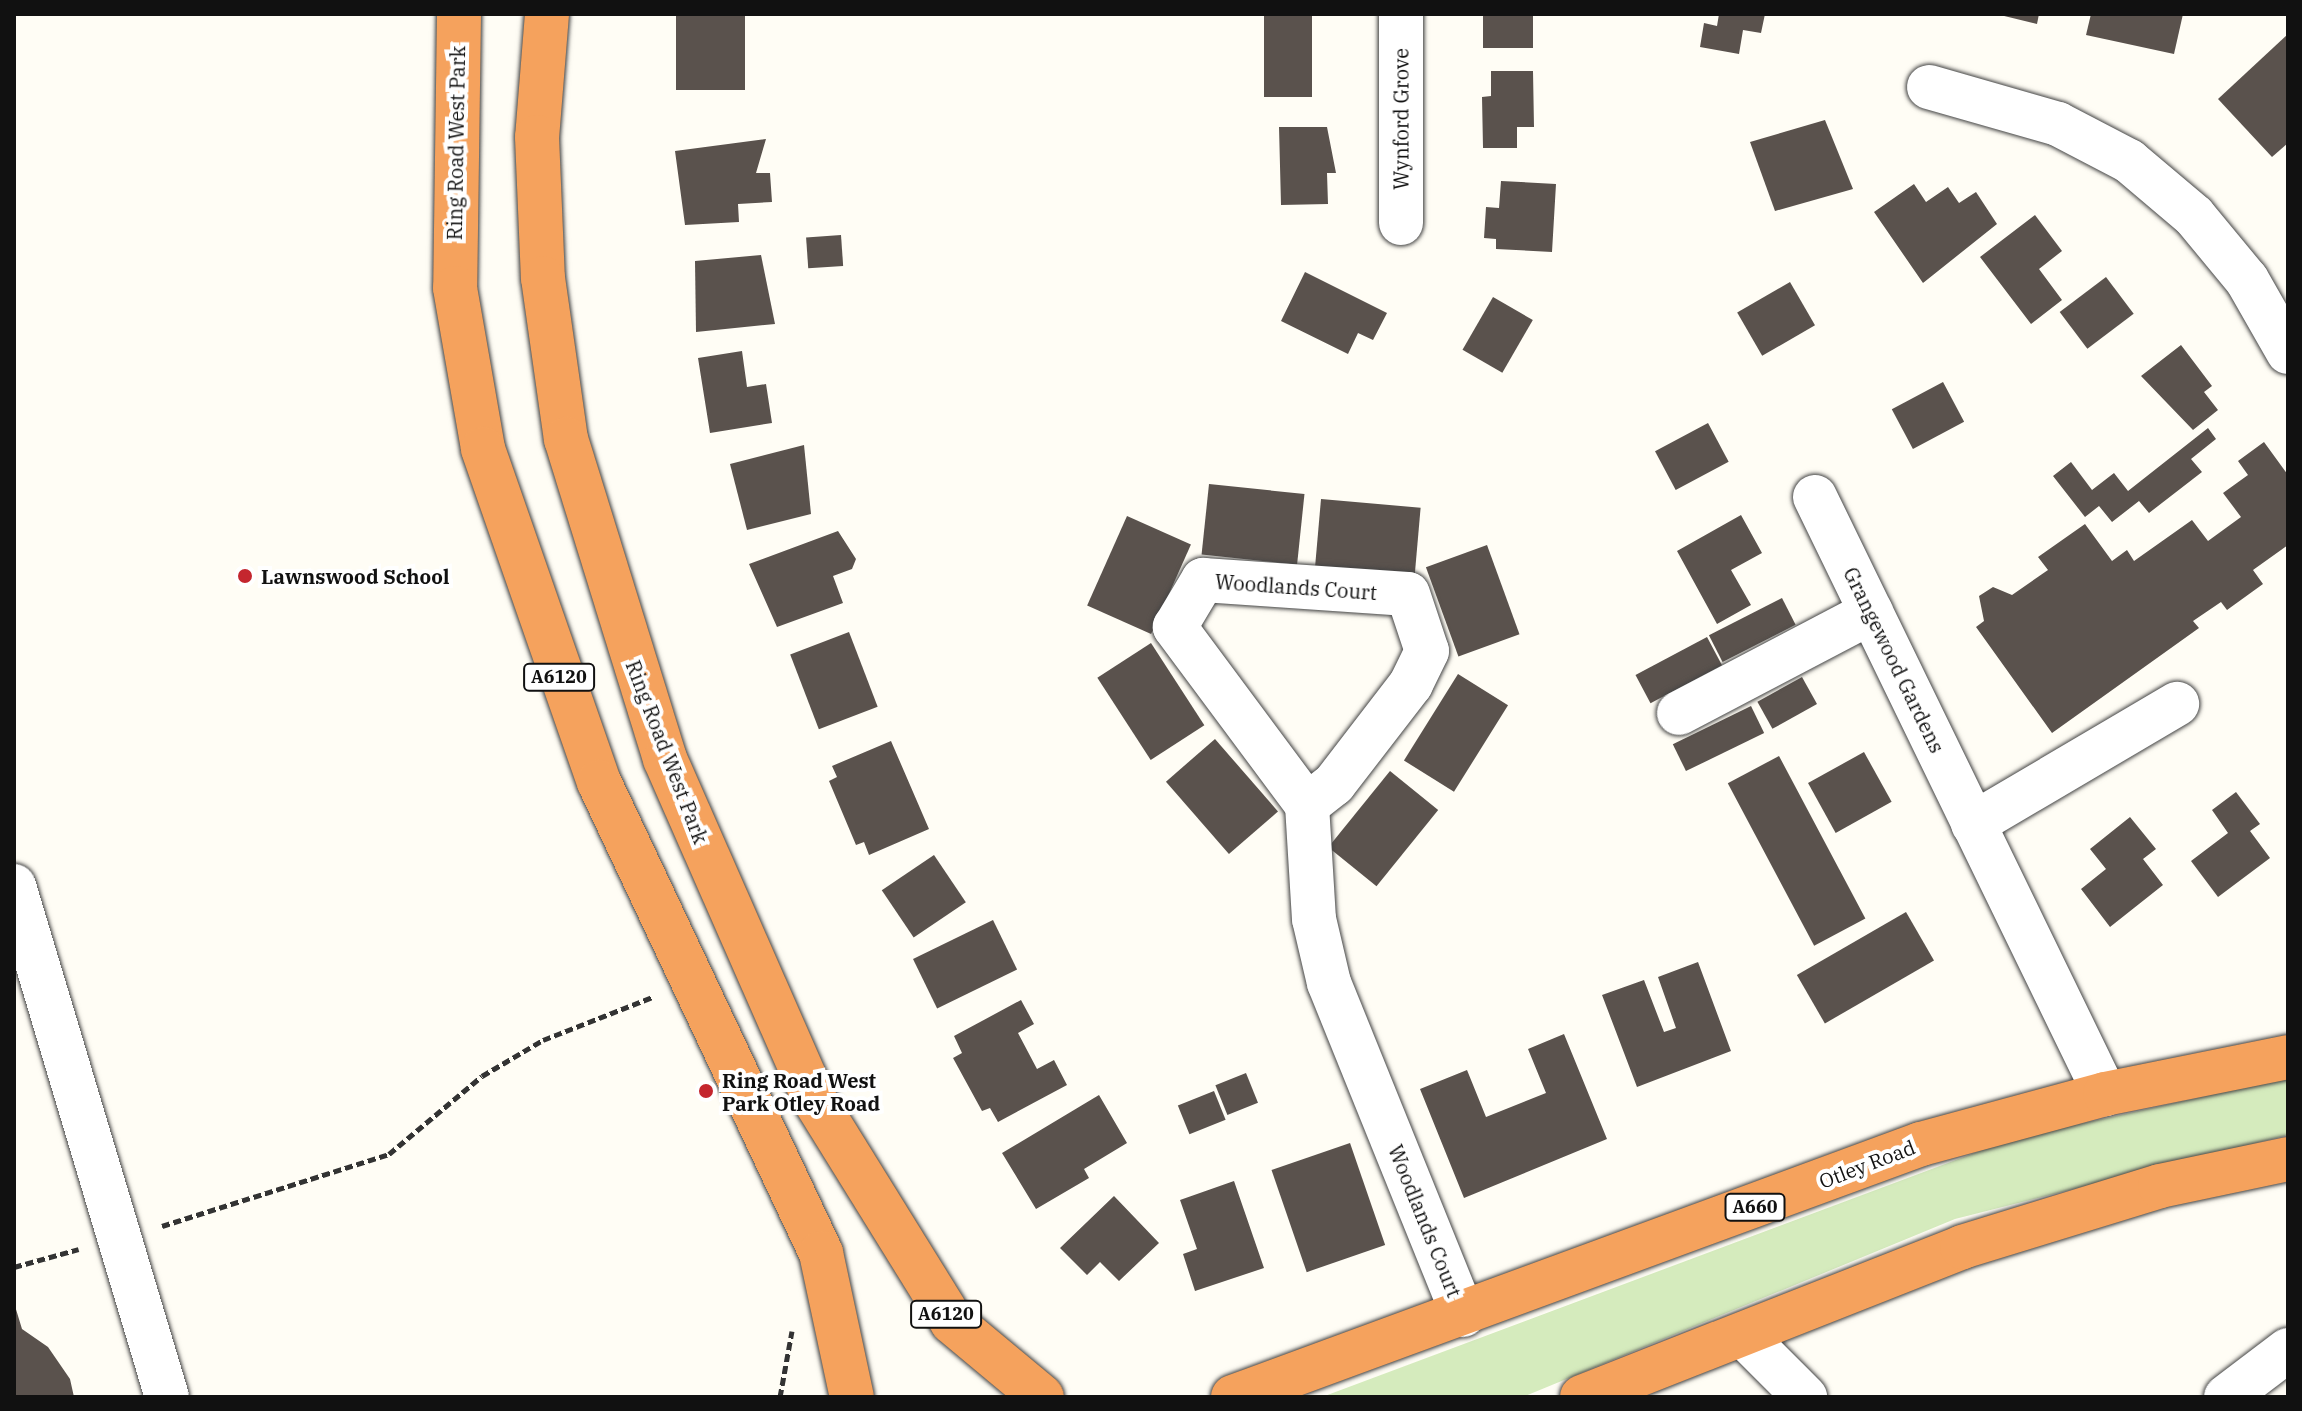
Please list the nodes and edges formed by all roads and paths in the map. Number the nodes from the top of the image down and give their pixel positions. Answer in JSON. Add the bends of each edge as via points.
{"nodes":[{"id":1,"x":459,"y":14,"type":"edge"},
{"id":2,"x":547,"y":14,"type":"edge"},
{"id":3,"x":1401,"y":14,"type":"edge"},
{"id":4,"x":1929,"y":87,"type":"dead end"},
{"id":5,"x":1401,"y":223,"type":"dead end"},
{"id":6,"x":2288,"y":352,"type":"edge"},
{"id":7,"x":1815,"y":497,"type":"dead end"},
{"id":8,"x":1871,"y":612,"type":"junction"},
{"id":9,"x":2177,"y":704,"type":"dead end"},
{"id":10,"x":1679,"y":713,"type":"dead end"},
{"id":11,"x":1307,"y":805,"type":"junction"},
{"id":12,"x":1973,"y":824,"type":"junction"},
{"id":13,"x":14,"y":886,"type":"edge"},
{"id":14,"x":695,"y":985,"type":"junction"},
{"id":15,"x":2288,"y":1057,"type":"edge"},
{"id":16,"x":2105,"y":1094,"type":"junction"},
{"id":17,"x":2288,"y":1159,"type":"edge"},
{"id":18,"x":119,"y":1238,"type":"junction"},
{"id":19,"x":14,"y":1267,"type":"edge"},
{"id":20,"x":1463,"y":1315,"type":"junction"},
{"id":21,"x":1743,"y":1335,"type":"junction"},
{"id":22,"x":2288,"y":1350,"type":"edge"},
{"id":23,"x":167,"y":1397,"type":"edge"},
{"id":24,"x":852,"y":1397,"type":"edge"},
{"id":25,"x":1042,"y":1397,"type":"edge"},
{"id":26,"x":1233,"y":1397,"type":"edge"},
{"id":27,"x":1582,"y":1397,"type":"edge"},
{"id":28,"x":1805,"y":1397,"type":"edge"},
{"id":29,"x":2226,"y":1397,"type":"edge"}],
"edges":[{"from":1,"to":14,"type":"highway","name":"Ring Road West Park","number":"A6120","via":[[455,288],[483,449],[599,782]]},
{"from":2,"to":25,"type":"highway","name":"Ring Road West Park","number":"A6120","via":[[537,137],[542,246],[566,439],[665,759],[822,1112],[952,1322]]},
{"from":3,"to":5,"type":"street","name":"Wynford Grove"},
{"from":4,"to":6,"type":"street","via":[[2058,124],[2129,161],[2194,216],[2247,280]]},
{"from":7,"to":8,"type":"street","name":"Grangewood Gardens"},
{"from":8,"to":10,"type":"street"},
{"from":8,"to":12,"type":"street","name":"Grangewood Gardens"},
{"from":9,"to":12,"type":"street"},
{"from":11,"to":11,"type":"street","name":"Woodlands Court","via":[[1334,784],[1411,684],[1427,651],[1408,594],[1203,580],[1175,627]]},
{"from":11,"to":20,"type":"street","name":"Woodlands Court","via":[[1314,919],[1329,983]]},
{"from":12,"to":16,"type":"street","name":"Grangewood Gardens"},
{"from":13,"to":18,"type":"street"},
{"from":14,"to":18,"type":"path","via":[[543,1040],[482,1076],[389,1154]]},
{"from":14,"to":24,"type":"highway","name":"Ring Road West Park","number":"A6120","via":[[821,1253]]},
{"from":15,"to":16,"type":"highway","name":"Otley Road","number":"A660"},
{"from":16,"to":20,"type":"highway","name":"Otley Road","number":"A660","via":[[1921,1144]]},
{"from":17,"to":21,"type":"highway","via":[[2160,1186],[1962,1247]]},
{"from":18,"to":19,"type":"path"},
{"from":18,"to":23,"type":"street"},
{"from":20,"to":26,"type":"highway","name":"Otley Road","number":"A660"},
{"from":21,"to":27,"type":"highway"},
{"from":21,"to":28,"type":"street"},
{"from":22,"to":29,"type":"street"}]}
